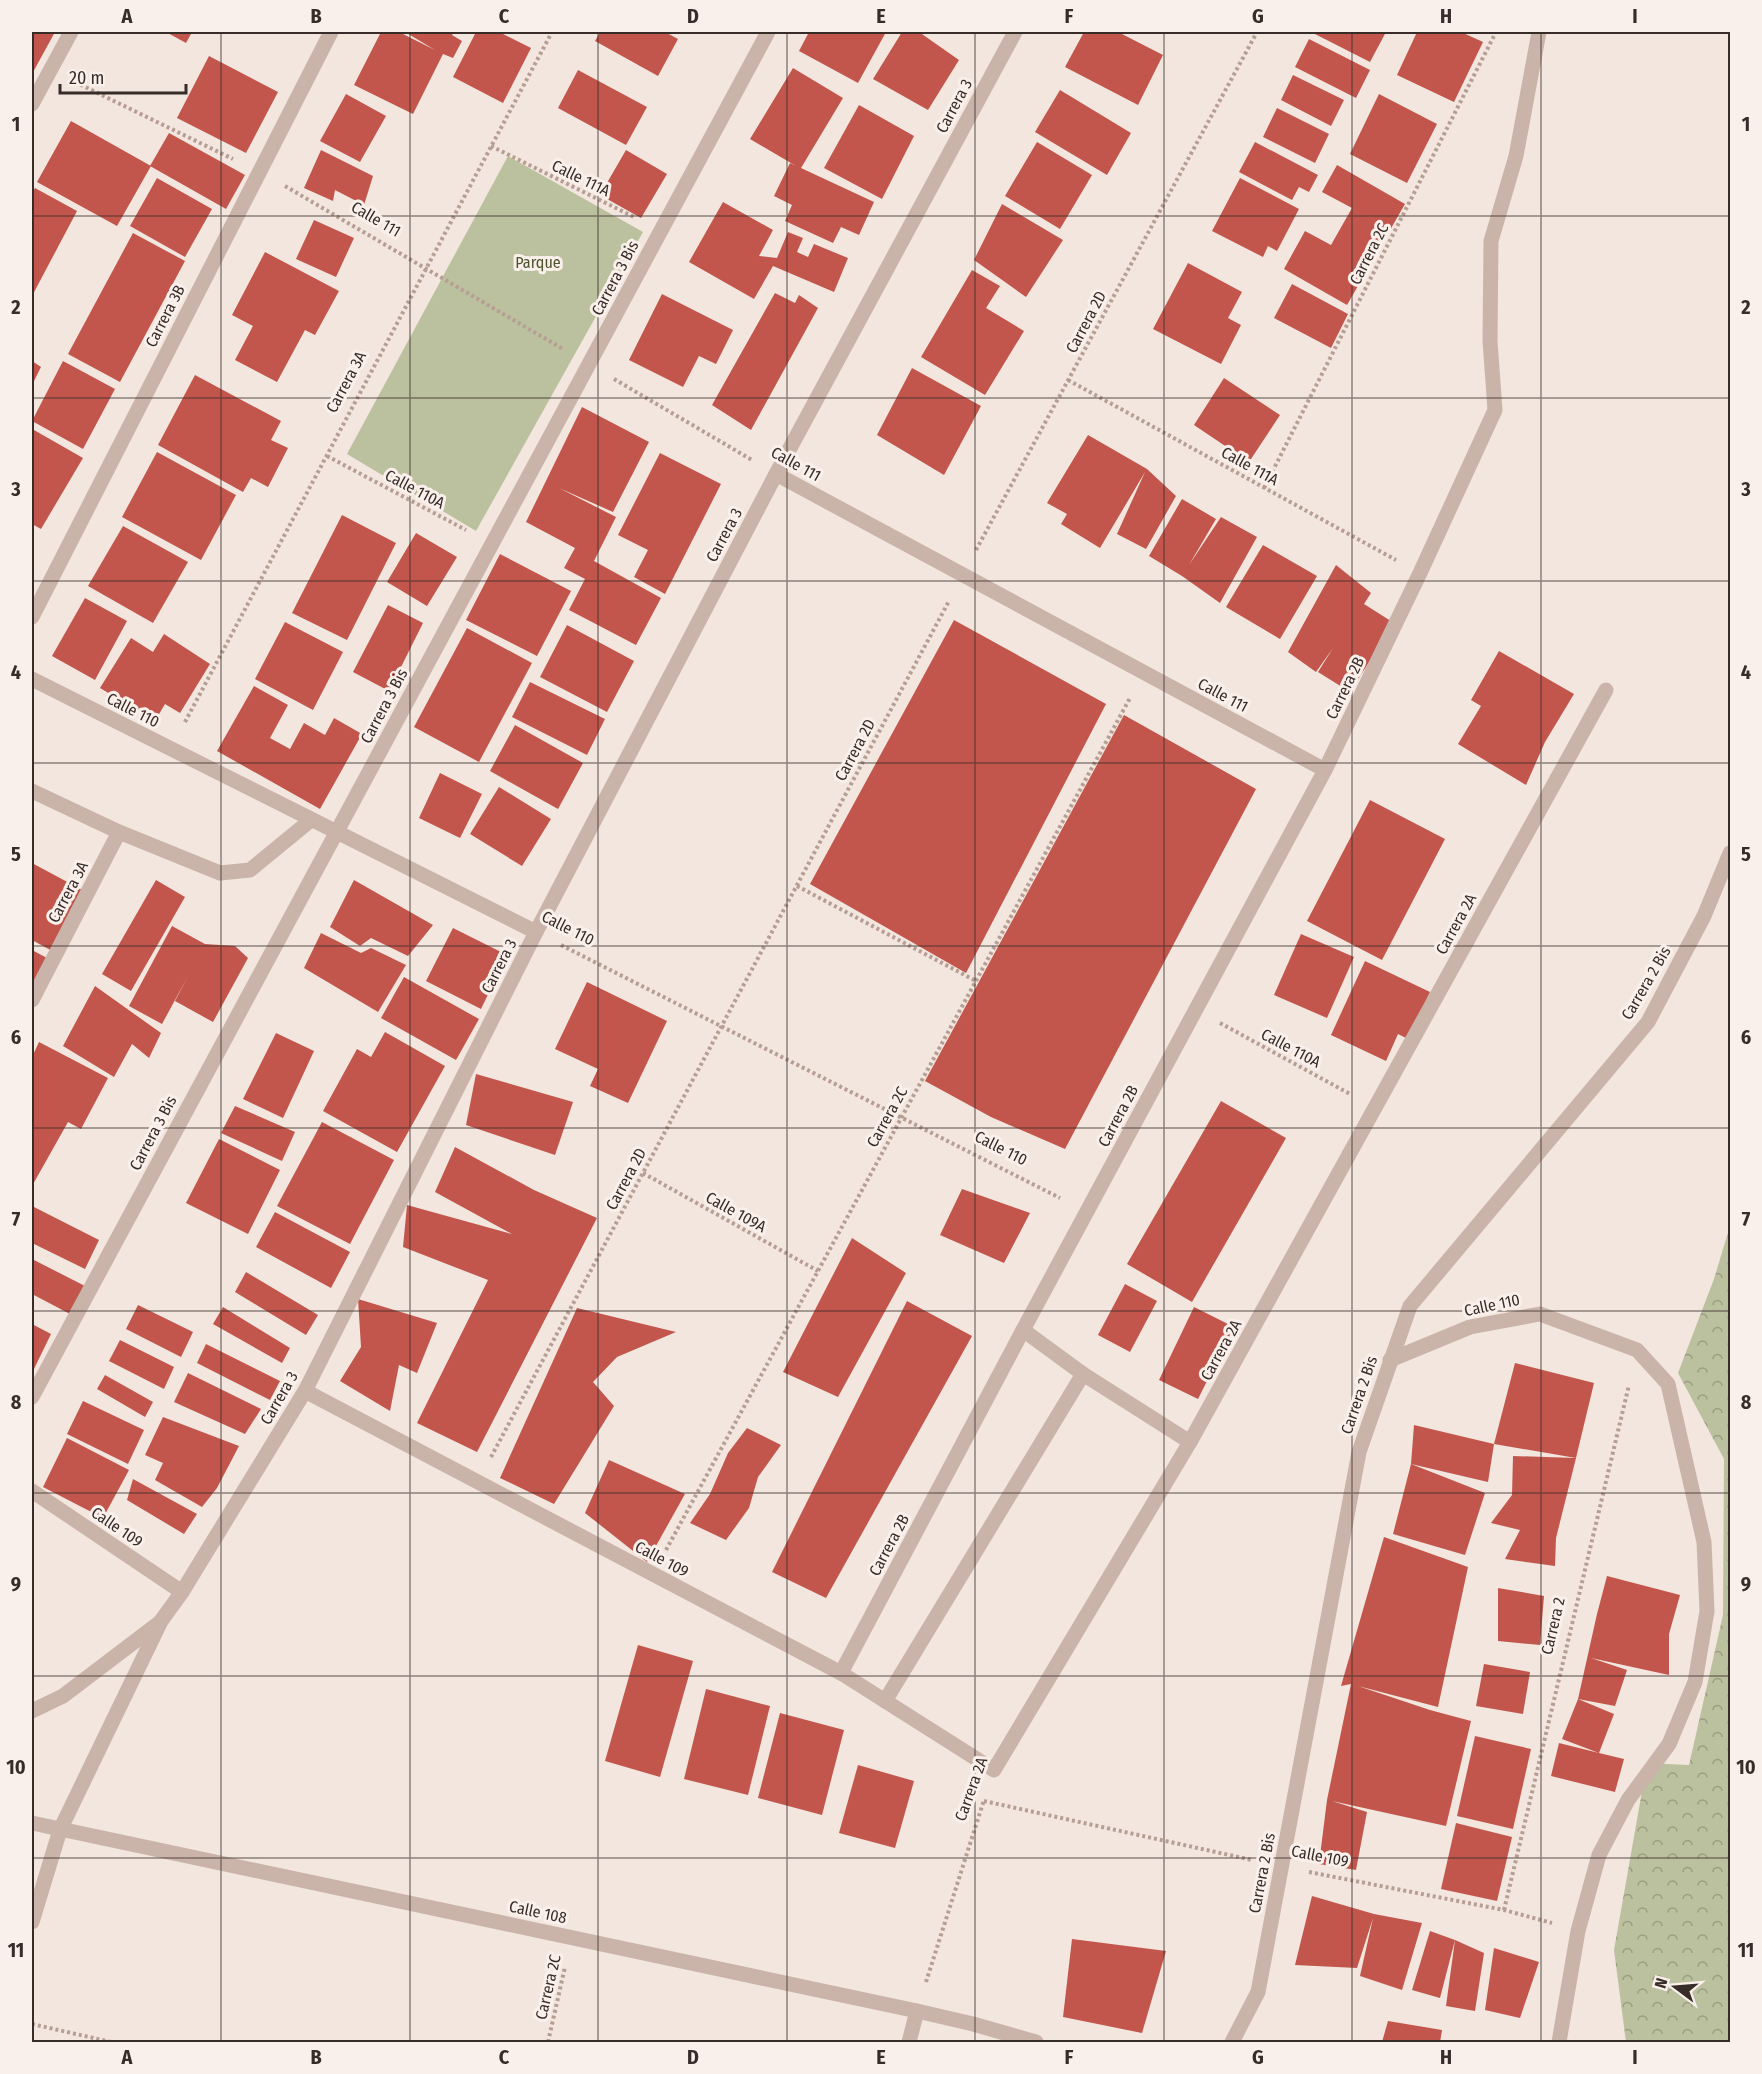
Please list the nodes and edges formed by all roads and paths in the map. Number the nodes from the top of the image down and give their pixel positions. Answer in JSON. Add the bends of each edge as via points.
{"nodes":[{"id":1,"x":71,"y":32,"type":"edge"},
{"id":2,"x":331,"y":32,"type":"edge"},
{"id":3,"x":552,"y":32,"type":"edge"},
{"id":4,"x":768,"y":32,"type":"edge"},
{"id":5,"x":1015,"y":32,"type":"edge"},
{"id":6,"x":1257,"y":32,"type":"edge"},
{"id":7,"x":1496,"y":32,"type":"edge"},
{"id":8,"x":1539,"y":32,"type":"edge"},
{"id":9,"x":50,"y":70,"type":"junction"},
{"id":10,"x":32,"y":104,"type":"edge"},
{"id":11,"x":491,"y":147,"type":"junction"},
{"id":12,"x":259,"y":171,"type":"junction"},
{"id":13,"x":661,"y":230,"type":"junction"},
{"id":14,"x":426,"y":269,"type":"junction"},
{"id":15,"x":589,"y":364,"type":"junction"},
{"id":16,"x":1068,"y":380,"type":"junction"},
{"id":17,"x":327,"y":456,"type":"junction"},
{"id":18,"x":776,"y":474,"type":"junction"},
{"id":19,"x":1264,"y":488,"type":"junction"},
{"id":20,"x":492,"y":544,"type":"junction"},
{"id":21,"x":1420,"y":573,"type":"junction"},
{"id":22,"x":963,"y":575,"type":"junction"},
{"id":23,"x":32,"y":617,"type":"edge"},
{"id":24,"x":1144,"y":673,"type":"junction"},
{"id":25,"x":32,"y":679,"type":"edge"},
{"id":26,"x":1606,"y":690,"type":"dead end"},
{"id":27,"x":171,"y":749,"type":"junction"},
{"id":28,"x":1325,"y":770,"type":"junction"},
{"id":29,"x":32,"y":791,"type":"edge"},
{"id":30,"x":311,"y":820,"type":"junction"},
{"id":31,"x":119,"y":832,"type":"junction"},
{"id":32,"x":336,"y":833,"type":"junction"},
{"id":33,"x":1731,"y":853,"type":"edge"},
{"id":34,"x":797,"y":886,"type":"junction"},
{"id":35,"x":536,"y":932,"type":"junction"},
{"id":36,"x":976,"y":981,"type":"junction"},
{"id":37,"x":32,"y":1000,"type":"edge"},
{"id":38,"x":1195,"y":1010,"type":"junction"},
{"id":39,"x":721,"y":1026,"type":"junction"},
{"id":40,"x":1376,"y":1108,"type":"junction"},
{"id":41,"x":901,"y":1118,"type":"junction"},
{"id":42,"x":643,"y":1173,"type":"junction"},
{"id":43,"x":1087,"y":1212,"type":"junction"},
{"id":44,"x":818,"y":1271,"type":"junction"},
{"id":45,"x":1023,"y":1330,"type":"junction"},
{"id":46,"x":1637,"y":1350,"type":"junction"},
{"id":47,"x":1390,"y":1360,"type":"junction"},
{"id":48,"x":1083,"y":1374,"type":"junction"},
{"id":49,"x":305,"y":1391,"type":"junction"},
{"id":50,"x":32,"y":1397,"type":"edge"},
{"id":51,"x":1190,"y":1443,"type":"junction"},
{"id":52,"x":478,"y":1482,"type":"junction"},
{"id":53,"x":32,"y":1491,"type":"edge"},
{"id":54,"x":652,"y":1574,"type":"junction"},
{"id":55,"x":182,"y":1592,"type":"junction"},
{"id":56,"x":161,"y":1621,"type":"junction"},
{"id":57,"x":841,"y":1673,"type":"junction"},
{"id":58,"x":885,"y":1701,"type":"junction"},
{"id":59,"x":32,"y":1711,"type":"edge"},
{"id":60,"x":994,"y":1770,"type":"junction"},
{"id":61,"x":984,"y":1801,"type":"junction"},
{"id":62,"x":32,"y":1823,"type":"edge"},
{"id":63,"x":60,"y":1830,"type":"junction"},
{"id":64,"x":1281,"y":1867,"type":"junction"},
{"id":65,"x":1504,"y":1910,"type":"junction"},
{"id":66,"x":32,"y":1922,"type":"edge"},
{"id":67,"x":1578,"y":1930,"type":"junction"},
{"id":68,"x":572,"y":1938,"type":"junction"},
{"id":69,"x":917,"y":2011,"type":"junction"},
{"id":70,"x":32,"y":2024,"type":"edge"},
{"id":71,"x":111,"y":2043,"type":"edge"},
{"id":72,"x":548,"y":2043,"type":"edge"},
{"id":73,"x":909,"y":2043,"type":"edge"},
{"id":74,"x":1036,"y":2043,"type":"edge"},
{"id":75,"x":1232,"y":2043,"type":"edge"},
{"id":76,"x":1559,"y":2043,"type":"edge"}],
"edges":[{"from":1,"to":9,"type":"street"},
{"from":2,"to":12,"type":"street","name":"Carrera 3B"},
{"from":3,"to":11,"type":"path","name":"Carrera 3A"},
{"from":4,"to":13,"type":"street","name":"Carrera 3 Bis"},
{"from":5,"to":18,"type":"street","name":"Carrera 3"},
{"from":6,"to":16,"type":"path","name":"Carrera 2D"},
{"from":7,"to":19,"type":"path","name":"Carrera 2C"},
{"from":8,"to":21,"type":"street","name":"Carrera 2B","via":[[1516,156],[1491,241],[1490,340],[1495,410]]},
{"from":9,"to":10,"type":"street"},
{"from":9,"to":12,"type":"path","name":"Calle 111"},
{"from":11,"to":13,"type":"path","name":"Calle 111A"},
{"from":11,"to":14,"type":"path","name":"Carrera 3A"},
{"from":12,"to":14,"type":"path","name":"Calle 111"},
{"from":12,"to":23,"type":"street","name":"Carrera 3B"},
{"from":13,"to":15,"type":"street","name":"Carrera 3 Bis"},
{"from":14,"to":15,"type":"path","name":"Calle 111"},
{"from":14,"to":17,"type":"path","name":"Carrera 3A"},
{"from":15,"to":18,"type":"path","name":"Calle 111"},
{"from":15,"to":20,"type":"street","name":"Carrera 3 Bis"},
{"from":16,"to":19,"type":"path","name":"Calle 111A"},
{"from":16,"to":22,"type":"path","name":"Carrera 2D"},
{"from":17,"to":20,"type":"path","name":"Calle 110A"},
{"from":17,"to":27,"type":"path","name":"Carrera 3A"},
{"from":18,"to":22,"type":"street","name":"Calle 111"},
{"from":18,"to":35,"type":"street","name":"Carrera 3"},
{"from":19,"to":21,"type":"path","name":"Calle 111A"},
{"from":20,"to":32,"type":"street","name":"Carrera 3 Bis"},
{"from":21,"to":28,"type":"street","name":"Carrera 2B"},
{"from":22,"to":24,"type":"street","name":"Calle 111"},
{"from":22,"to":34,"type":"path","name":"Carrera 2D"},
{"from":24,"to":28,"type":"street","name":"Calle 111"},
{"from":24,"to":36,"type":"path","name":"Carrera 2C"},
{"from":25,"to":27,"type":"street","name":"Calle 110"},
{"from":26,"to":40,"type":"street","name":"Carrera 2A"},
{"from":27,"to":30,"type":"street","name":"Calle 110"},
{"from":28,"to":38,"type":"street","name":"Carrera 2B"},
{"from":29,"to":31,"type":"street"},
{"from":30,"to":31,"type":"street","via":[[250,870],[220,873]]},
{"from":30,"to":32,"type":"street","name":"Calle 110"},
{"from":31,"to":37,"type":"street","name":"Carrera 3A"},
{"from":32,"to":35,"type":"street","name":"Calle 110"},
{"from":32,"to":50,"type":"street","name":"Carrera 3 Bis"},
{"from":33,"to":47,"type":"street","name":"Carrera 2 Bis","via":[[1704,916],[1648,1022],[1410,1306]]},
{"from":34,"to":36,"type":"path"},
{"from":34,"to":39,"type":"path","name":"Carrera 2D"},
{"from":35,"to":39,"type":"path","name":"Calle 110"},
{"from":35,"to":49,"type":"street","name":"Carrera 3"},
{"from":36,"to":41,"type":"path","name":"Carrera 2C"},
{"from":38,"to":40,"type":"path","name":"Calle 110A"},
{"from":38,"to":43,"type":"street","name":"Carrera 2B"},
{"from":39,"to":41,"type":"path","name":"Calle 110"},
{"from":39,"to":42,"type":"path","name":"Carrera 2D"},
{"from":40,"to":51,"type":"street","name":"Carrera 2A"},
{"from":41,"to":43,"type":"path","name":"Calle 110"},
{"from":41,"to":44,"type":"path","name":"Carrera 2C"},
{"from":42,"to":44,"type":"path","name":"Calle 109A"},
{"from":42,"to":52,"type":"path","name":"Carrera 2D"},
{"from":43,"to":45,"type":"street","name":"Carrera 2B"},
{"from":44,"to":54,"type":"path","name":"Carrera 2C"},
{"from":45,"to":48,"type":"street"},
{"from":45,"to":57,"type":"street","name":"Carrera 2B"},
{"from":46,"to":47,"type":"street","name":"Calle 110","via":[[1540,1314],[1470,1327]]},
{"from":46,"to":65,"type":"path","name":"Carrera 2"},
{"from":46,"to":67,"type":"street","via":[[1668,1383],[1704,1542],[1707,1611],[1695,1682],[1669,1744],[1628,1800],[1599,1855]]},
{"from":47,"to":64,"type":"street","name":"Carrera 2 Bis","via":[[1359,1452]]},
{"from":48,"to":51,"type":"street"},
{"from":48,"to":58,"type":"street"},
{"from":49,"to":52,"type":"street","name":"Calle 109"},
{"from":49,"to":55,"type":"street","name":"Carrera 3"},
{"from":51,"to":60,"type":"street","name":"Carrera 2A"},
{"from":52,"to":54,"type":"street","name":"Calle 109"},
{"from":53,"to":55,"type":"street","name":"Calle 109"},
{"from":54,"to":57,"type":"street","name":"Calle 109"},
{"from":55,"to":56,"type":"street","name":"Carrera 3"},
{"from":56,"to":59,"type":"street","via":[[63,1696]]},
{"from":56,"to":63,"type":"street","name":"Carrera 3"},
{"from":57,"to":58,"type":"street","name":"Calle 109"},
{"from":58,"to":60,"type":"street","name":"Calle 109"},
{"from":60,"to":61,"type":"path","name":"Carrera 2A"},
{"from":61,"to":64,"type":"path","name":"Calle 109"},
{"from":61,"to":69,"type":"path","name":"Carrera 2A"},
{"from":62,"to":63,"type":"street","name":"Calle 108"},
{"from":63,"to":66,"type":"street","name":"Carrera 3"},
{"from":63,"to":68,"type":"street","name":"Calle 108"},
{"from":64,"to":65,"type":"path","name":"Calle 109"},
{"from":64,"to":75,"type":"street","name":"Carrera 2 Bis","via":[[1258,1992]]},
{"from":65,"to":67,"type":"path","name":"Calle 109"},
{"from":67,"to":76,"type":"street"},
{"from":68,"to":69,"type":"street","name":"Calle 108"},
{"from":68,"to":72,"type":"path","name":"Carrera 2C"},
{"from":69,"to":73,"type":"street"},
{"from":69,"to":74,"type":"street","name":"Calle 108"},
{"from":70,"to":71,"type":"path"}]}
